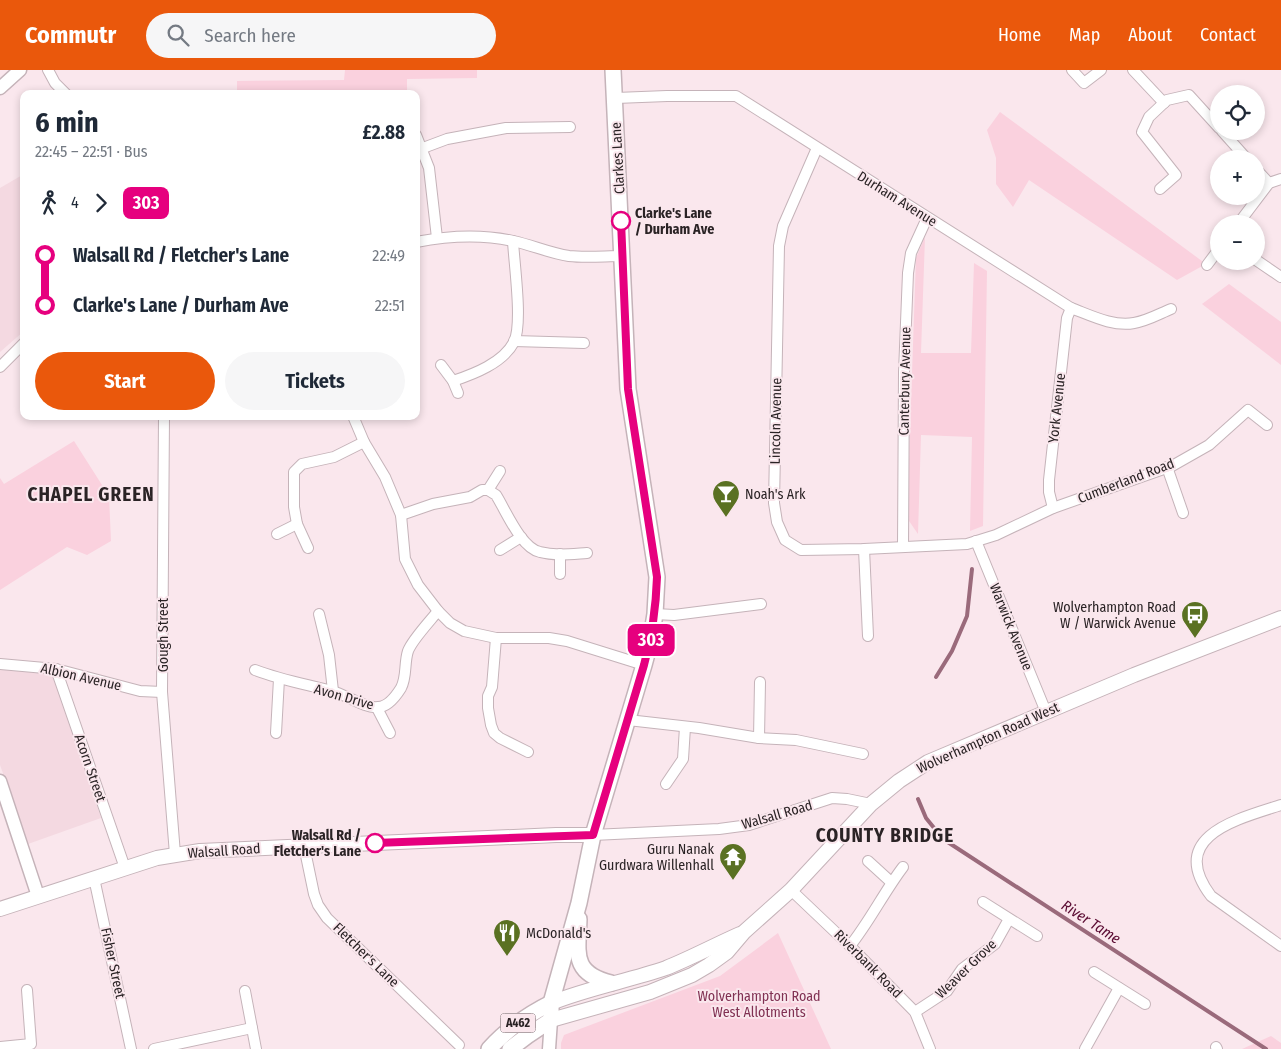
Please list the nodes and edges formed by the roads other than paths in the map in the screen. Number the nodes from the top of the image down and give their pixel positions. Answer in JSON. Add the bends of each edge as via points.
{"nodes":[{"id":1,"x":20,"y":70,"type":"edge"},
{"id":2,"x":48,"y":70,"type":"edge"},
{"id":3,"x":613,"y":70,"type":"edge"},
{"id":4,"x":1072,"y":70,"type":"edge"},
{"id":5,"x":1101,"y":70,"type":"edge"},
{"id":6,"x":1133,"y":70,"type":"edge"},
{"id":7,"x":0,"y":88,"type":"edge"},
{"id":8,"x":62,"y":90,"type":"edge"},
{"id":9,"x":616,"y":98,"type":"junction"},
{"id":10,"x":1164,"y":103,"type":"junction"},
{"id":11,"x":1210,"y":118,"type":"edge"},
{"id":12,"x":570,"y":127,"type":"dead end"},
{"id":13,"x":1230,"y":140,"type":"edge"},
{"id":14,"x":420,"y":144,"type":"edge"},
{"id":15,"x":422,"y":148,"type":"junction"},
{"id":16,"x":817,"y":148,"type":"junction"},
{"id":17,"x":1239,"y":150,"type":"edge"},
{"id":18,"x":1265,"y":179,"type":"edge"},
{"id":19,"x":1281,"y":179,"type":"edge"},
{"id":20,"x":1269,"y":183,"type":"junction"},
{"id":21,"x":1160,"y":189,"type":"dead end"},
{"id":22,"x":1245,"y":215,"type":"edge"},
{"id":23,"x":927,"y":218,"type":"junction"},
{"id":24,"x":437,"y":238,"type":"junction"},
{"id":25,"x":420,"y":241,"type":"edge"},
{"id":26,"x":513,"y":241,"type":"junction"},
{"id":27,"x":623,"y":256,"type":"junction"},
{"id":28,"x":1210,"y":260,"type":"edge"},
{"id":29,"x":1206,"y":265,"type":"dead end"},
{"id":30,"x":1265,"y":266,"type":"edge"},
{"id":31,"x":1281,"y":277,"type":"edge"},
{"id":32,"x":1071,"y":308,"type":"junction"},
{"id":33,"x":1171,"y":309,"type":"dead end"},
{"id":34,"x":514,"y":341,"type":"junction"},
{"id":35,"x":584,"y":343,"type":"dead end"},
{"id":36,"x":20,"y":347,"type":"edge"},
{"id":37,"x":441,"y":365,"type":"dead end"},
{"id":38,"x":0,"y":367,"type":"edge"},
{"id":39,"x":453,"y":381,"type":"junction"},
{"id":40,"x":458,"y":393,"type":"dead end"},
{"id":41,"x":164,"y":420,"type":"edge"},
{"id":42,"x":355,"y":420,"type":"edge"},
{"id":43,"x":1267,"y":425,"type":"dead end"},
{"id":44,"x":364,"y":442,"type":"junction"},
{"id":45,"x":1167,"y":467,"type":"junction"},
{"id":46,"x":500,"y":471,"type":"dead end"},
{"id":47,"x":488,"y":490,"type":"junction"},
{"id":48,"x":1054,"y":508,"type":"junction"},
{"id":49,"x":1183,"y":513,"type":"dead end"},
{"id":50,"x":401,"y":515,"type":"junction"},
{"id":51,"x":297,"y":524,"type":"junction"},
{"id":52,"x":277,"y":534,"type":"dead end"},
{"id":53,"x":521,"y":537,"type":"junction"},
{"id":54,"x":976,"y":541,"type":"junction"},
{"id":55,"x":903,"y":547,"type":"junction"},
{"id":56,"x":308,"y":548,"type":"dead end"},
{"id":57,"x":864,"y":549,"type":"junction"},
{"id":58,"x":500,"y":550,"type":"dead end"},
{"id":59,"x":587,"y":553,"type":"dead end"},
{"id":60,"x":560,"y":554,"type":"junction"},
{"id":61,"x":560,"y":574,"type":"dead end"},
{"id":62,"x":761,"y":604,"type":"dead end"},
{"id":63,"x":438,"y":612,"type":"junction"},
{"id":64,"x":319,"y":614,"type":"dead end"},
{"id":65,"x":655,"y":614,"type":"junction"},
{"id":66,"x":1281,"y":618,"type":"edge"},
{"id":67,"x":868,"y":636,"type":"dead end"},
{"id":68,"x":496,"y":638,"type":"junction"},
{"id":69,"x":0,"y":664,"type":"edge"},
{"id":70,"x":644,"y":665,"type":"junction"},
{"id":71,"x":56,"y":668,"type":"junction"},
{"id":72,"x":255,"y":670,"type":"dead end"},
{"id":73,"x":280,"y":679,"type":"junction"},
{"id":74,"x":760,"y":682,"type":"dead end"},
{"id":75,"x":333,"y":691,"type":"junction"},
{"id":76,"x":162,"y":692,"type":"junction"},
{"id":77,"x":377,"y":708,"type":"junction"},
{"id":78,"x":1046,"y":712,"type":"junction"},
{"id":79,"x":628,"y":720,"type":"junction"},
{"id":80,"x":685,"y":727,"type":"junction"},
{"id":81,"x":276,"y":733,"type":"dead end"},
{"id":82,"x":390,"y":733,"type":"dead end"},
{"id":83,"x":759,"y":738,"type":"junction"},
{"id":84,"x":528,"y":752,"type":"dead end"},
{"id":85,"x":863,"y":754,"type":"dead end"},
{"id":86,"x":0,"y":781,"type":"edge"},
{"id":87,"x":666,"y":784,"type":"dead end"},
{"id":88,"x":871,"y":804,"type":"junction"},
{"id":89,"x":1281,"y":805,"type":"edge"},
{"id":90,"x":593,"y":835,"type":"junction"},
{"id":91,"x":304,"y":846,"type":"junction"},
{"id":92,"x":175,"y":854,"type":"junction"},
{"id":93,"x":868,"y":861,"type":"dead end"},
{"id":94,"x":903,"y":867,"type":"dead end"},
{"id":95,"x":125,"y":868,"type":"junction"},
{"id":96,"x":94,"y":878,"type":"junction"},
{"id":97,"x":891,"y":882,"type":"junction"},
{"id":98,"x":791,"y":890,"type":"junction"},
{"id":99,"x":38,"y":896,"type":"junction"},
{"id":100,"x":983,"y":902,"type":"dead end"},
{"id":101,"x":579,"y":903,"type":"junction"},
{"id":102,"x":0,"y":909,"type":"edge"},
{"id":103,"x":1009,"y":919,"type":"junction"},
{"id":104,"x":744,"y":932,"type":"junction"},
{"id":105,"x":1037,"y":936,"type":"dead end"},
{"id":106,"x":850,"y":946,"type":"junction"},
{"id":107,"x":1281,"y":946,"type":"edge"},
{"id":108,"x":1094,"y":972,"type":"dead end"},
{"id":109,"x":611,"y":983,"type":"junction"},
{"id":110,"x":1119,"y":988,"type":"junction"},
{"id":111,"x":27,"y":990,"type":"dead end"},
{"id":112,"x":245,"y":990,"type":"dead end"},
{"id":113,"x":551,"y":1003,"type":"junction"},
{"id":114,"x":1145,"y":1004,"type":"dead end"},
{"id":115,"x":915,"y":1012,"type":"junction"},
{"id":116,"x":551,"y":1020,"type":"junction"},
{"id":117,"x":252,"y":1028,"type":"junction"},
{"id":118,"x":459,"y":1045,"type":"dead end"},
{"id":119,"x":0,"y":1047,"type":"edge"},
{"id":120,"x":131,"y":1049,"type":"edge"},
{"id":121,"x":154,"y":1049,"type":"edge"},
{"id":122,"x":256,"y":1049,"type":"edge"},
{"id":123,"x":489,"y":1049,"type":"edge"},
{"id":124,"x":510,"y":1049,"type":"edge"},
{"id":125,"x":549,"y":1049,"type":"edge"},
{"id":126,"x":930,"y":1049,"type":"edge"},
{"id":127,"x":1085,"y":1049,"type":"edge"}],
"edges":[{"from":1,"to":7,"type":"street"},
{"from":2,"to":8,"type":"street"},
{"from":3,"to":9,"type":"main road","name":"Clarkes Lane","number":"A462"},
{"from":4,"to":5,"type":"street","via":[[1084,84]]},
{"from":6,"to":10,"type":"street"},
{"from":9,"to":16,"type":"street","name":"Durham Avenue","via":[[736,96]]},
{"from":9,"to":27,"type":"main road","name":"Clarkes Lane","number":"A462"},
{"from":10,"to":11,"type":"street","via":[[1188,95]]},
{"from":10,"to":21,"type":"street","via":[[1149,117],[1142,132],[1176,175]]},
{"from":12,"to":15,"type":"street","via":[[506,128],[447,139]]},
{"from":13,"to":17,"type":"street"},
{"from":14,"to":15,"type":"street"},
{"from":15,"to":24,"type":"street","via":[[429,168]]},
{"from":16,"to":23,"type":"street","name":"Durham Avenue"},
{"from":16,"to":57,"type":"street","name":"Lincoln Avenue","via":[[783,226],[779,246],[774,503],[777,522],[785,540],[801,550]]},
{"from":18,"to":20,"type":"street"},
{"from":19,"to":20,"type":"street"},
{"from":20,"to":22,"type":"street"},
{"from":23,"to":32,"type":"street","name":"Durham Avenue"},
{"from":23,"to":55,"type":"street","name":"Canterbury Avenue","via":[[908,273]]},
{"from":24,"to":25,"type":"street"},
{"from":24,"to":26,"type":"street","via":[[490,237]]},
{"from":26,"to":27,"type":"street","via":[[570,256]]},
{"from":26,"to":34,"type":"street","via":[[517,310]]},
{"from":27,"to":65,"type":"main road","name":"Clarkes Lane","number":"A462","via":[[628,389],[657,577]]},
{"from":28,"to":29,"type":"street"},
{"from":30,"to":31,"type":"street"},
{"from":32,"to":33,"type":"street","name":"Durham Avenue","via":[[1125,324]]},
{"from":32,"to":48,"type":"street","name":"York Avenue","via":[[1067,318],[1049,480]]},
{"from":34,"to":35,"type":"street"},
{"from":34,"to":39,"type":"street","via":[[498,359]]},
{"from":36,"to":38,"type":"street"},
{"from":37,"to":39,"type":"street"},
{"from":39,"to":40,"type":"street"},
{"from":41,"to":76,"type":"street","name":"Gough Street"},
{"from":42,"to":44,"type":"street"},
{"from":43,"to":45,"type":"street","name":"Cumberland Road","via":[[1248,410],[1209,445]]},
{"from":44,"to":50,"type":"street","via":[[385,477]]},
{"from":44,"to":51,"type":"street","via":[[334,457],[302,464],[294,472]]},
{"from":45,"to":48,"type":"street","name":"Cumberland Road"},
{"from":45,"to":49,"type":"street"},
{"from":46,"to":47,"type":"street"},
{"from":47,"to":50,"type":"street"},
{"from":47,"to":53,"type":"street","via":[[496,495]]},
{"from":48,"to":54,"type":"street","name":"Lincoln Avenue"},
{"from":50,"to":63,"type":"street","via":[[404,559]]},
{"from":51,"to":52,"type":"street"},
{"from":51,"to":56,"type":"street"},
{"from":53,"to":58,"type":"street"},
{"from":53,"to":60,"type":"street","via":[[538,552]]},
{"from":54,"to":55,"type":"street","name":"Lincoln Avenue"},
{"from":54,"to":78,"type":"street","name":"Warwick Avenue"},
{"from":55,"to":57,"type":"street","name":"Lincoln Avenue"},
{"from":57,"to":67,"type":"street"},
{"from":59,"to":60,"type":"street"},
{"from":60,"to":61,"type":"street"},
{"from":62,"to":65,"type":"street","via":[[674,615]]},
{"from":63,"to":68,"type":"street","via":[[464,630]]},
{"from":63,"to":77,"type":"street","name":"Avon Drive","via":[[409,649],[401,688],[391,701]]},
{"from":64,"to":75,"type":"street","via":[[329,655]]},
{"from":65,"to":70,"type":"main road","name":"Clarkes Lane","number":"A462"},
{"from":66,"to":78,"type":"main road","name":"Wolverhampton Road West"},
{"from":68,"to":70,"type":"street","via":[[567,641]]},
{"from":68,"to":84,"type":"street","via":[[492,687],[488,696],[491,725],[500,738]]},
{"from":69,"to":71,"type":"street","name":"Albion Avenue"},
{"from":70,"to":79,"type":"main road","name":"Clarkes Lane","number":"A462"},
{"from":71,"to":76,"type":"street","name":"Albion Avenue","via":[[140,691]]},
{"from":71,"to":95,"type":"street","name":"Acorn Street"},
{"from":72,"to":73,"type":"street","name":"Avon Drive"},
{"from":73,"to":75,"type":"street","name":"Avon Drive"},
{"from":73,"to":81,"type":"street"},
{"from":74,"to":83,"type":"street"},
{"from":75,"to":77,"type":"street","name":"Avon Drive"},
{"from":76,"to":92,"type":"street","name":"Gough Street"},
{"from":77,"to":82,"type":"street"},
{"from":78,"to":88,"type":"main road","name":"Wolverhampton Road West","via":[[928,762]]},
{"from":79,"to":80,"type":"street"},
{"from":79,"to":90,"type":"main road","name":"Clarkes Lane","number":"A462"},
{"from":80,"to":83,"type":"street"},
{"from":80,"to":87,"type":"street","via":[[683,759]]},
{"from":83,"to":85,"type":"street","via":[[796,740]]},
{"from":86,"to":99,"type":"street"},
{"from":88,"to":90,"type":"street","name":"Walsall Road","via":[[832,798],[748,825]]},
{"from":88,"to":98,"type":"main road","name":"Wolverhampton Road West"},
{"from":89,"to":107,"type":"street","via":[[1231,822],[1207,837],[1199,849],[1196,864],[1202,885],[1211,896]]},
{"from":90,"to":91,"type":"main road","name":"Walsall Road"},
{"from":90,"to":101,"type":"main road","number":"A462"},
{"from":91,"to":92,"type":"main road","name":"Walsall Road"},
{"from":91,"to":118,"type":"street","name":"Fletcher's Lane","via":[[314,894],[327,918]]},
{"from":92,"to":95,"type":"main road","name":"Walsall Road"},
{"from":93,"to":97,"type":"street"},
{"from":94,"to":97,"type":"street"},
{"from":95,"to":96,"type":"main road","name":"Walsall Road"},
{"from":96,"to":99,"type":"main road","name":"Walsall Road"},
{"from":96,"to":120,"type":"street","name":"Fisher Street"},
{"from":97,"to":106,"type":"street","via":[[865,928]]},
{"from":98,"to":104,"type":"main road","name":"Wolverhampton Road West"},
{"from":98,"to":106,"type":"street","name":"Riverbank Road"},
{"from":99,"to":102,"type":"main road","name":"Walsall Road"},
{"from":100,"to":103,"type":"street"},
{"from":101,"to":109,"type":"main road","number":"A462","via":[[579,958],[583,970],[596,980]]},
{"from":101,"to":113,"type":"main road","number":"A462"},
{"from":103,"to":105,"type":"street"},
{"from":103,"to":115,"type":"street","name":"Weaver Grove","via":[[995,944],[962,969],[947,992]]},
{"from":104,"to":109,"type":"main road","name":"Wolverhampton Road West","via":[[666,968]]},
{"from":104,"to":116,"type":"main road","name":"Wolverhampton Road West","via":[[727,952],[692,975],[650,992]]},
{"from":106,"to":115,"type":"street","name":"Riverbank Road"},
{"from":108,"to":110,"type":"street"},
{"from":109,"to":113,"type":"main road","name":"Wolverhampton Road West"},
{"from":110,"to":114,"type":"street"},
{"from":110,"to":127,"type":"street"},
{"from":111,"to":119,"type":"street","via":[[31,1044]]},
{"from":112,"to":117,"type":"street"},
{"from":113,"to":116,"type":"main road","number":"A462"},
{"from":113,"to":123,"type":"main road","number":"A462","via":[[512,1026]]},
{"from":115,"to":126,"type":"street","name":"Riverbank Road"},
{"from":116,"to":124,"type":"main road","number":"A462"},
{"from":116,"to":125,"type":"street"},
{"from":117,"to":121,"type":"street"},
{"from":117,"to":122,"type":"street"}]}
